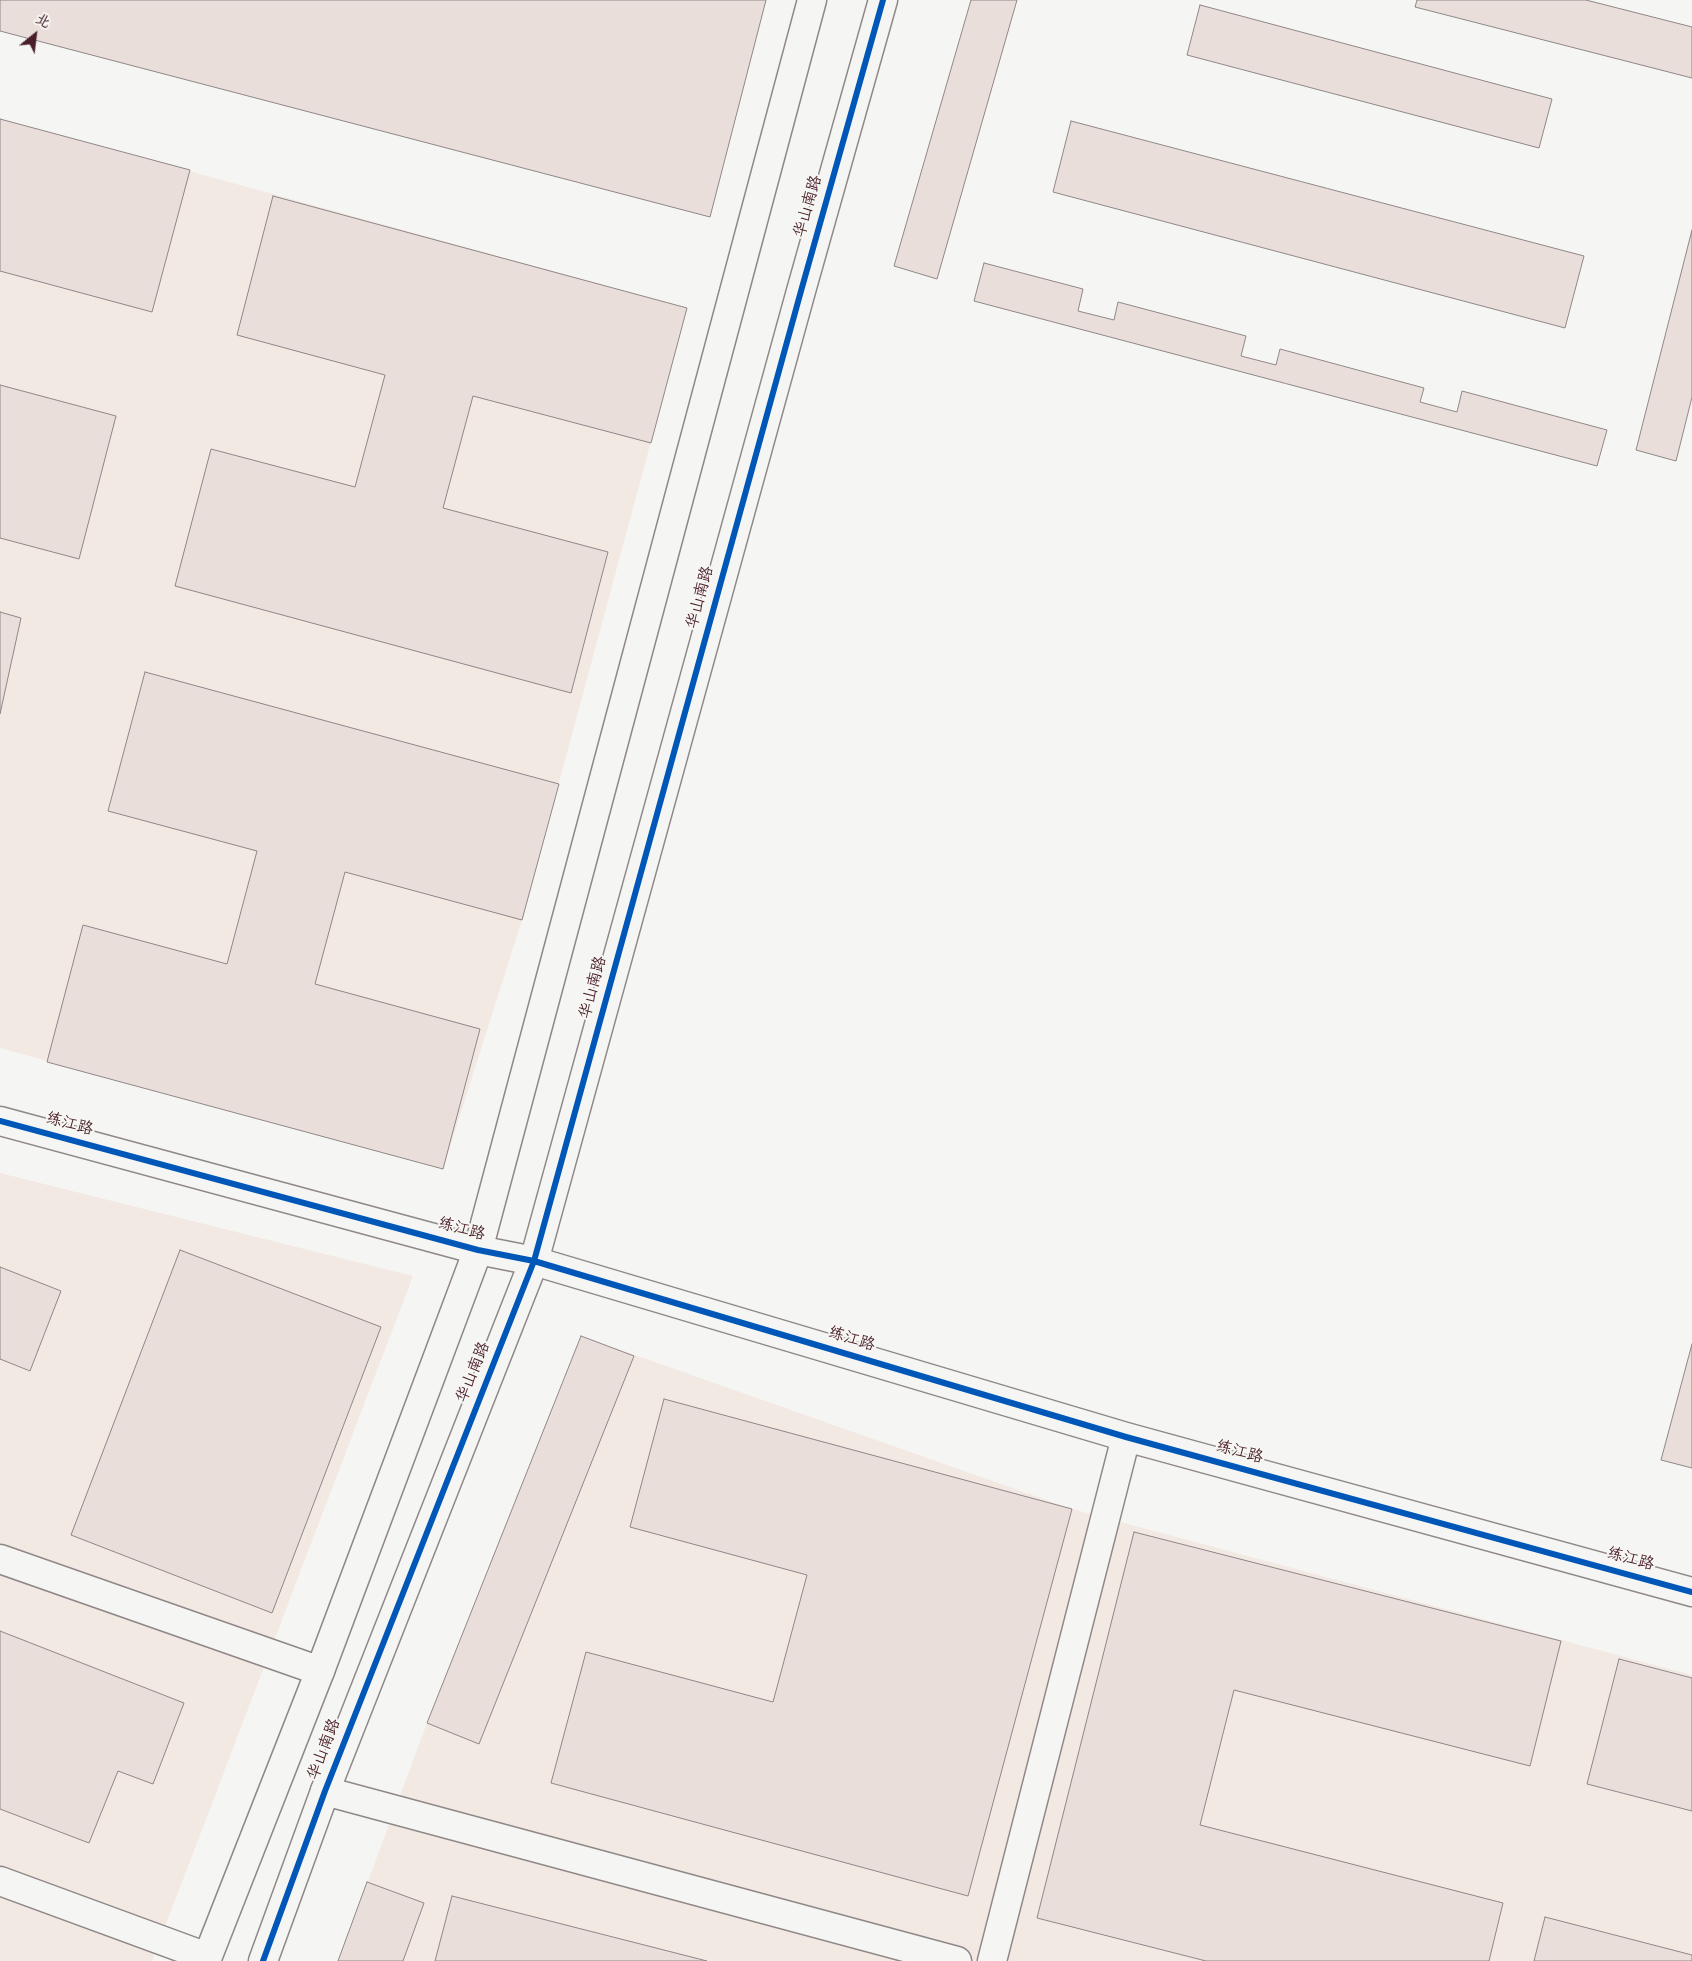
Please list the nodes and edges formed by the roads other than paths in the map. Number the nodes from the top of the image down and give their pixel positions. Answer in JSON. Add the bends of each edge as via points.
{"nodes":[{"id":1,"x":812,"y":0,"type":"edge"},
{"id":2,"x":883,"y":0,"type":"edge"},
{"id":3,"x":0,"y":1121,"type":"edge"},
{"id":4,"x":478,"y":1250,"type":"junction"},
{"id":5,"x":534,"y":1261,"type":"junction"},
{"id":6,"x":1126,"y":1437,"type":"junction"},
{"id":7,"x":0,"y":1559,"type":"edge"},
{"id":8,"x":1692,"y":1592,"type":"edge"},
{"id":9,"x":320,"y":1671,"type":"junction"},
{"id":10,"x":325,"y":1791,"type":"junction"},
{"id":11,"x":0,"y":1881,"type":"edge"},
{"id":12,"x":206,"y":1959,"type":"edge"},
{"id":13,"x":263,"y":1961,"type":"edge"},
{"id":14,"x":957,"y":1961,"type":"edge"},
{"id":15,"x":992,"y":1961,"type":"edge"}],
"edges":[{"from":1,"to":4,"type":"street"},
{"from":2,"to":5,"type":"street","name":"华山南路"},
{"from":3,"to":4,"type":"street","name":"练江路"},
{"from":4,"to":5,"type":"street","name":"练江路"},
{"from":4,"to":9,"type":"street"},
{"from":5,"to":6,"type":"street","name":"练江路"},
{"from":5,"to":10,"type":"street","name":"华山南路"},
{"from":6,"to":8,"type":"street","name":"练江路"},
{"from":6,"to":15,"type":"street"},
{"from":7,"to":9,"type":"street"},
{"from":9,"to":12,"type":"street"},
{"from":10,"to":13,"type":"street","name":"华山南路"},
{"from":10,"to":14,"type":"street"},
{"from":11,"to":12,"type":"street"}]}
